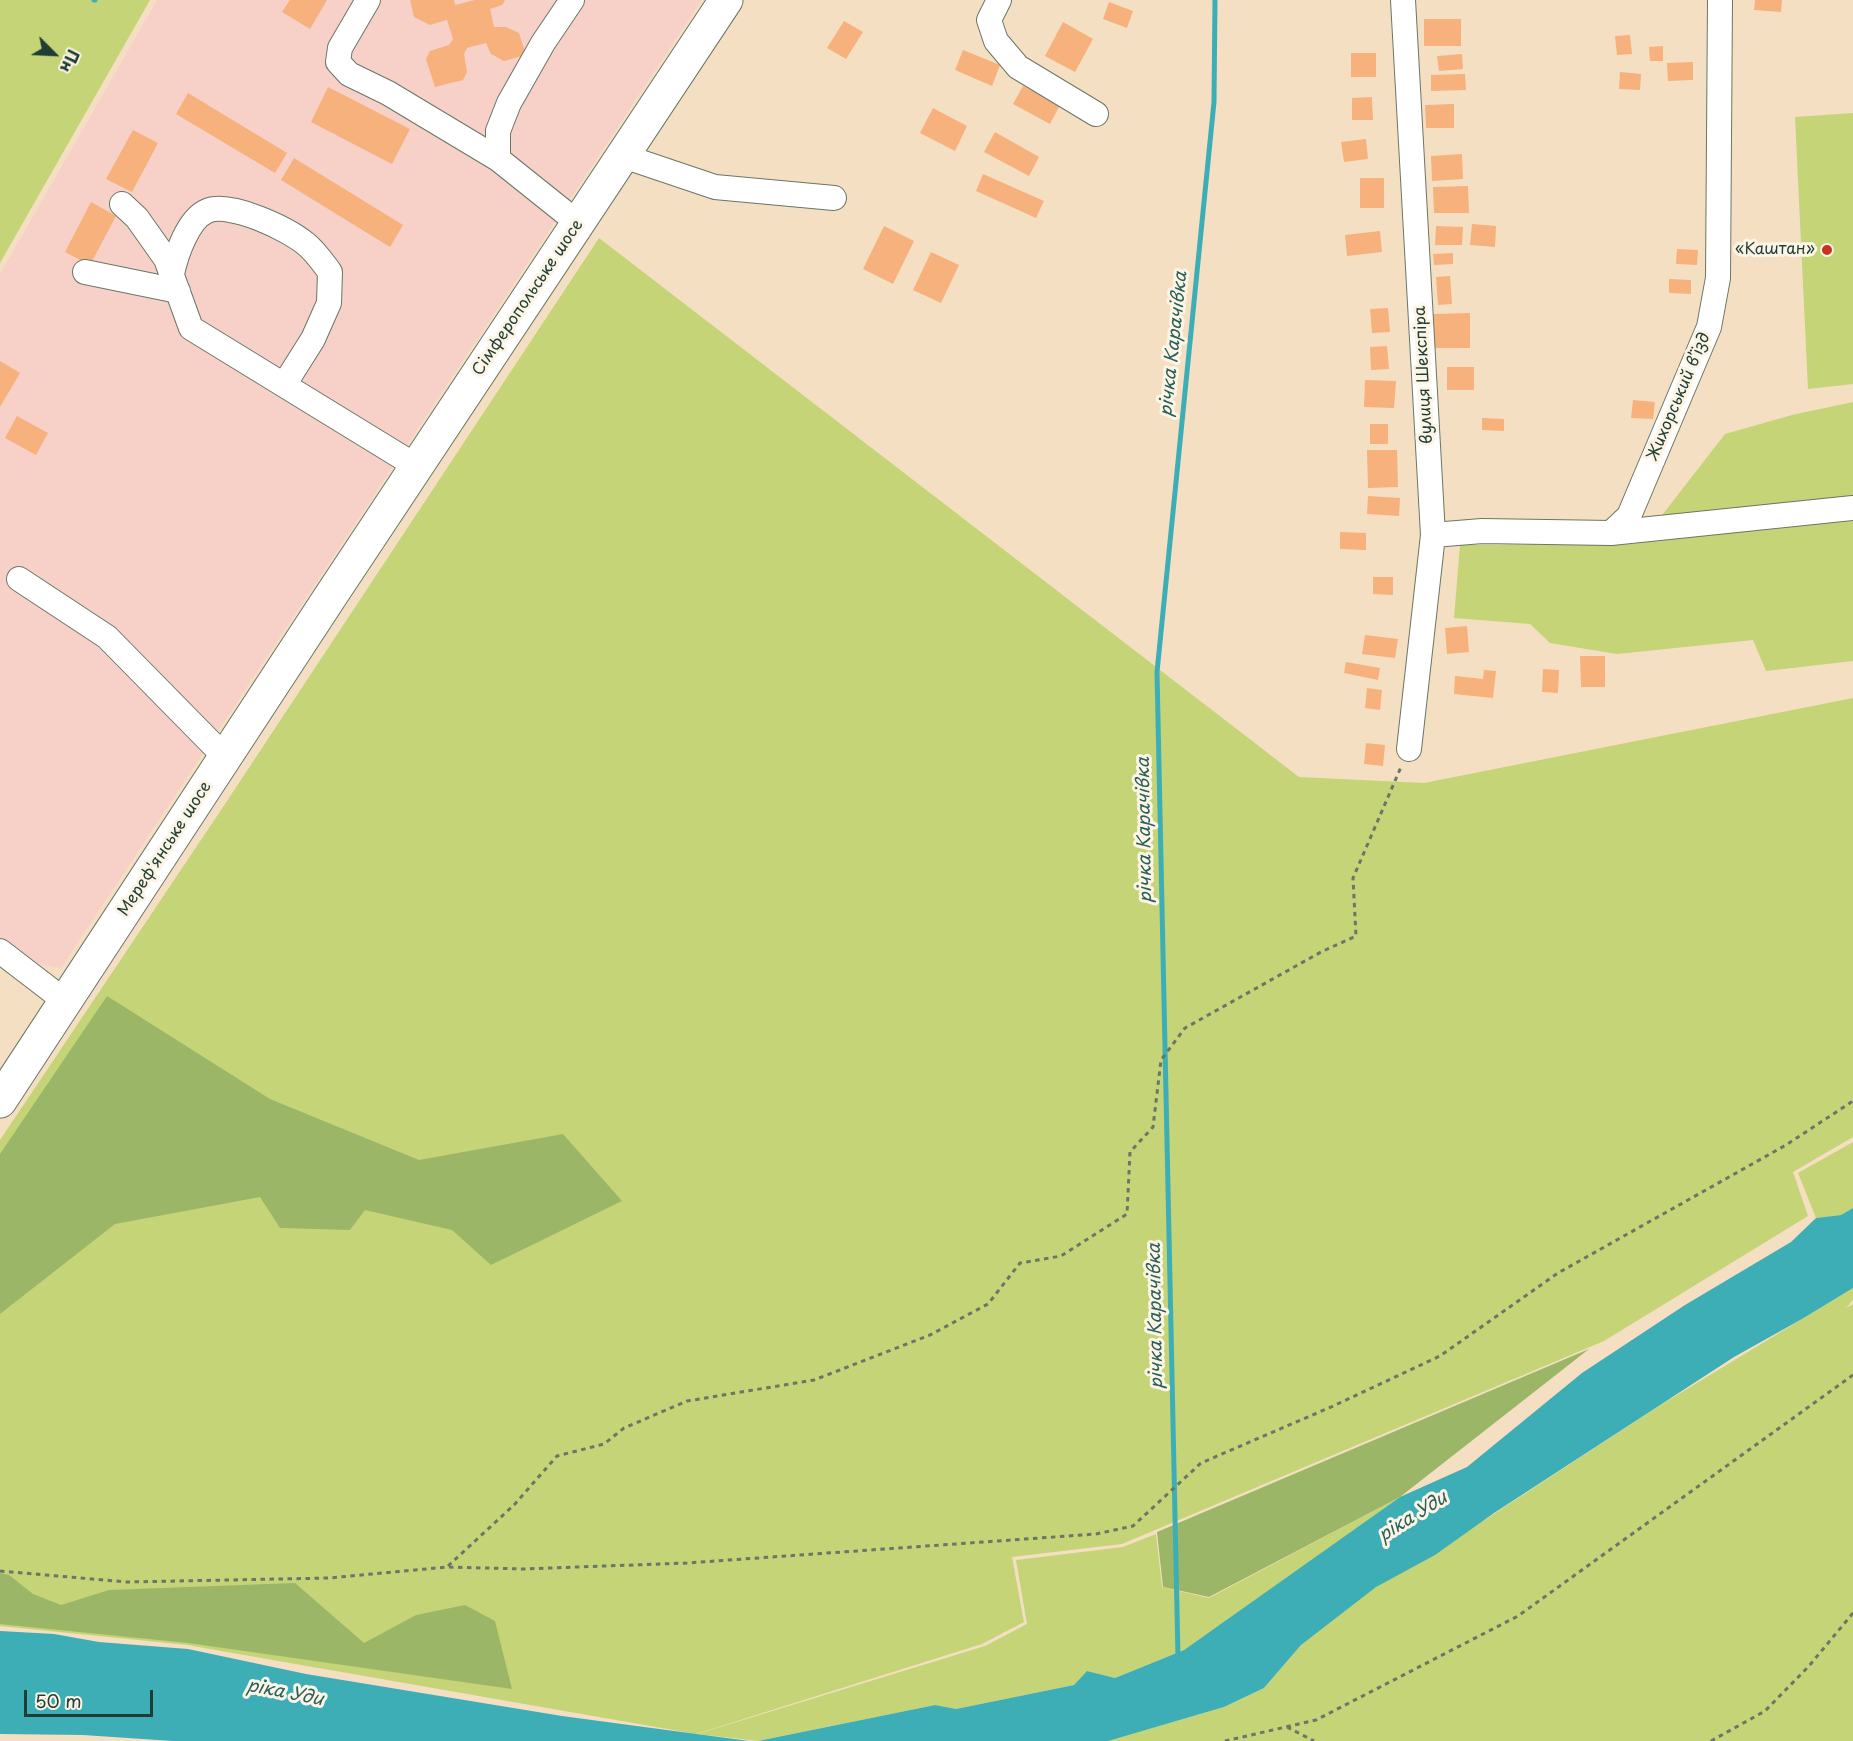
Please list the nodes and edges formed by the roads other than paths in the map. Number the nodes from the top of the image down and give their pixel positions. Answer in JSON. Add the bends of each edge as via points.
{"nodes":[{"id":1,"x":369,"y":0,"type":"edge"},
{"id":2,"x":572,"y":0,"type":"edge"},
{"id":3,"x":726,"y":0,"type":"edge"},
{"id":4,"x":999,"y":0,"type":"edge"},
{"id":5,"x":1403,"y":0,"type":"edge"},
{"id":6,"x":1720,"y":0,"type":"edge"},
{"id":7,"x":1096,"y":114,"type":"dead end"},
{"id":8,"x":622,"y":156,"type":"junction"},
{"id":9,"x":498,"y":159,"type":"junction"},
{"id":10,"x":834,"y":198,"type":"dead end"},
{"id":11,"x":122,"y":204,"type":"dead end"},
{"id":12,"x":578,"y":223,"type":"junction"},
{"id":13,"x":85,"y":272,"type":"dead end"},
{"id":14,"x":175,"y":283,"type":"junction"},
{"id":15,"x":284,"y":385,"type":"junction"},
{"id":16,"x":416,"y":466,"type":"junction"},
{"id":17,"x":1853,"y":508,"type":"edge"},
{"id":18,"x":1611,"y":533,"type":"junction"},
{"id":19,"x":1433,"y":535,"type":"junction"},
{"id":20,"x":19,"y":579,"type":"dead end"},
{"id":21,"x":330,"y":597,"type":"joint"},
{"id":22,"x":1409,"y":749,"type":"road end"},
{"id":23,"x":225,"y":757,"type":"junction"},
{"id":24,"x":0,"y":951,"type":"edge"},
{"id":25,"x":65,"y":1001,"type":"junction"},
{"id":26,"x":0,"y":1101,"type":"edge"}],
"edges":[{"from":1,"to":9,"type":"street","via":[[340,48],[338,62],[349,74]]},
{"from":2,"to":9,"type":"street","via":[[508,103],[498,131]]},
{"from":3,"to":8,"type":"highway","name":"Сімферопольське шосе"},
{"from":4,"to":7,"type":"street","via":[[989,20],[996,41],[1018,67]]},
{"from":5,"to":19,"type":"street","name":"вулиця Шекспіра"},
{"from":6,"to":18,"type":"street","name":"Жихорський в’їзд","via":[[1718,278],[1709,327],[1629,516]]},
{"from":8,"to":10,"type":"street","via":[[715,188]]},
{"from":8,"to":12,"type":"highway","name":"Сімферопольське шосе"},
{"from":9,"to":12,"type":"street"},
{"from":11,"to":14,"type":"street","via":[[166,259]]},
{"from":12,"to":16,"type":"highway","name":"Сімферопольське шосе"},
{"from":13,"to":14,"type":"street"},
{"from":14,"to":15,"type":"street","via":[[191,328]]},
{"from":14,"to":15,"type":"street","via":[[177,252],[192,225],[207,211],[225,209],[266,220],[307,244],[330,272],[329,303],[313,339]]},
{"from":15,"to":16,"type":"street"},
{"from":16,"to":21,"type":"highway","name":"Сімферопольське шосе"},
{"from":17,"to":18,"type":"street"},
{"from":18,"to":19,"type":"street","via":[[1482,531]]},
{"from":19,"to":22,"type":"street","name":"вулиця Шекспіра"},
{"from":20,"to":23,"type":"street","via":[[107,638]]},
{"from":21,"to":23,"type":"highway","name":"Мереф'янське шосе"},
{"from":23,"to":25,"type":"highway","name":"Мереф'янське шосе"},
{"from":24,"to":25,"type":"street"},
{"from":25,"to":26,"type":"highway","name":"Мереф'янське шосе"}]}
